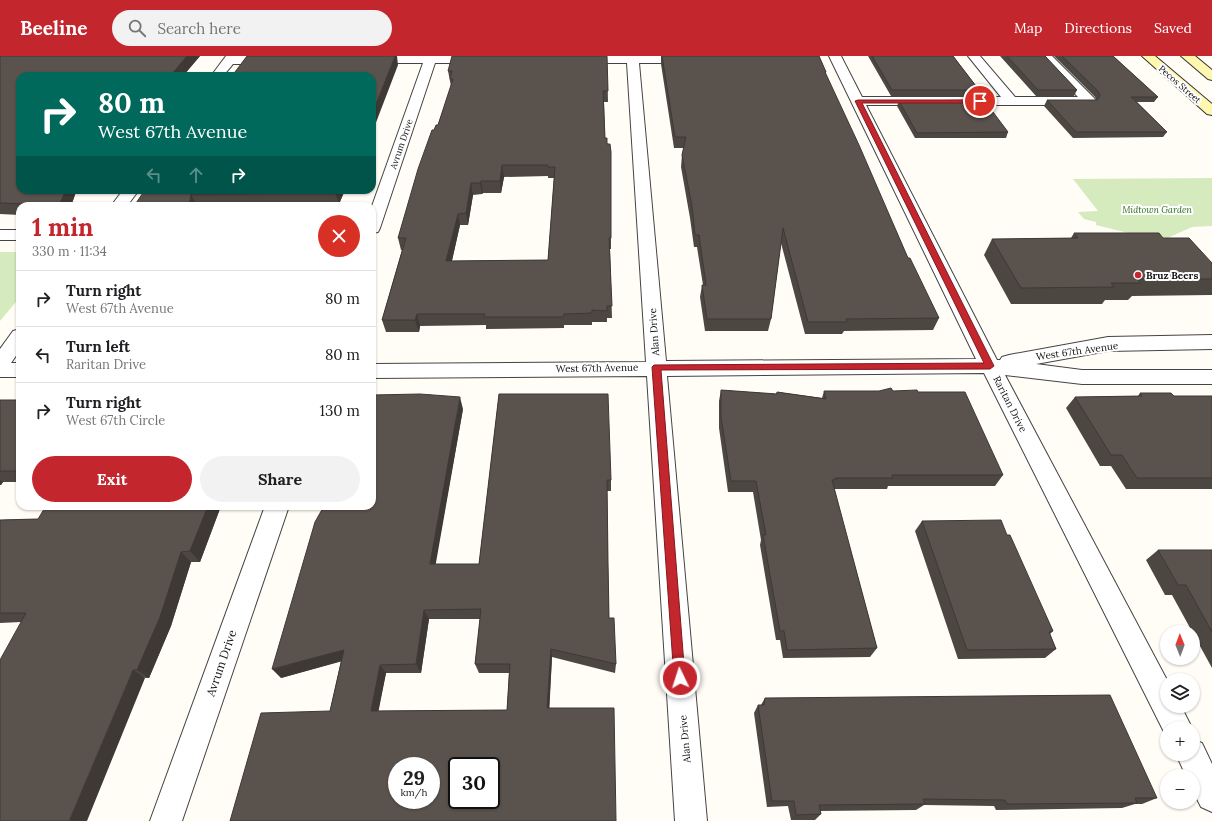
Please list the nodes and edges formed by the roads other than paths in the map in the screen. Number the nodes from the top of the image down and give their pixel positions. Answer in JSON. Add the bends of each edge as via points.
{"nodes":[{"id":1,"x":974,"y":56,"type":"edge"},
{"id":2,"x":1045,"y":56,"type":"edge"},
{"id":3,"x":1148,"y":56,"type":"edge"},
{"id":4,"x":1187,"y":56,"type":"edge"},
{"id":5,"x":230,"y":58,"type":"edge"},
{"id":6,"x":831,"y":58,"type":"edge"},
{"id":7,"x":563,"y":59,"type":"edge"},
{"id":8,"x":633,"y":59,"type":"junction"},
{"id":9,"x":701,"y":59,"type":"edge"},
{"id":10,"x":290,"y":60,"type":"edge"},
{"id":11,"x":360,"y":60,"type":"edge"},
{"id":12,"x":430,"y":60,"type":"junction"},
{"id":13,"x":492,"y":60,"type":"edge"},
{"id":14,"x":220,"y":72,"type":"edge"},
{"id":15,"x":1212,"y":76,"type":"edge"},
{"id":16,"x":858,"y":101,"type":"junction"},
{"id":17,"x":1011,"y":101,"type":"junction"},
{"id":18,"x":1212,"y":111,"type":"edge"},
{"id":19,"x":128,"y":194,"type":"edge"},
{"id":20,"x":121,"y":202,"type":"edge"},
{"id":21,"x":376,"y":216,"type":"edge"},
{"id":22,"x":0,"y":235,"type":"edge"},
{"id":23,"x":16,"y":235,"type":"edge"},
{"id":24,"x":16,"y":341,"type":"edge"},
{"id":25,"x":1212,"y":342,"type":"edge"},
{"id":26,"x":0,"y":363,"type":"edge"},
{"id":27,"x":990,"y":366,"type":"junction"},
{"id":28,"x":656,"y":367,"type":"junction"},
{"id":29,"x":0,"y":370,"type":"edge"},
{"id":30,"x":16,"y":370,"type":"edge"},
{"id":31,"x":376,"y":371,"type":"edge"},
{"id":32,"x":1212,"y":377,"type":"edge"},
{"id":33,"x":276,"y":510,"type":"edge"},
{"id":34,"x":1173,"y":721,"type":"edge"},
{"id":35,"x":1194,"y":761,"type":"edge"},
{"id":36,"x":1212,"y":796,"type":"edge"},
{"id":37,"x":166,"y":821,"type":"edge"},
{"id":38,"x":691,"y":821,"type":"edge"}],
"edges":[{"from":1,"to":17,"type":"street"},
{"from":2,"to":17,"type":"street","via":[[1089,101]]},
{"from":3,"to":18,"type":"main road","name":"Pecos Street"},
{"from":4,"to":15,"type":"main road"},
{"from":5,"to":10,"type":"street"},
{"from":5,"to":14,"type":"street"},
{"from":6,"to":16,"type":"street","name":"Raritan Drive"},
{"from":7,"to":8,"type":"street"},
{"from":8,"to":9,"type":"street"},
{"from":8,"to":28,"type":"street","name":"Alan Drive"},
{"from":11,"to":12,"type":"street"},
{"from":12,"to":13,"type":"street"},
{"from":12,"to":21,"type":"street","name":"Avrum Drive"},
{"from":16,"to":17,"type":"street"},
{"from":16,"to":27,"type":"street","name":"Raritan Drive"},
{"from":19,"to":20,"type":"street"},
{"from":22,"to":23,"type":"street"},
{"from":24,"to":26,"type":"street"},
{"from":25,"to":27,"type":"street","name":"West 67th Avenue","via":[[1108,344]]},
{"from":27,"to":28,"type":"street","name":"West 67th Avenue"},
{"from":27,"to":32,"type":"street","name":"West 67th Avenue","via":[[1082,378]]},
{"from":27,"to":34,"type":"street","name":"Raritan Drive"},
{"from":28,"to":31,"type":"street","name":"West 67th Avenue"},
{"from":28,"to":38,"type":"street","name":"Alan Drive"},
{"from":29,"to":30,"type":"street"},
{"from":33,"to":37,"type":"street","name":"Avrum Drive"},
{"from":35,"to":36,"type":"street"}]}
